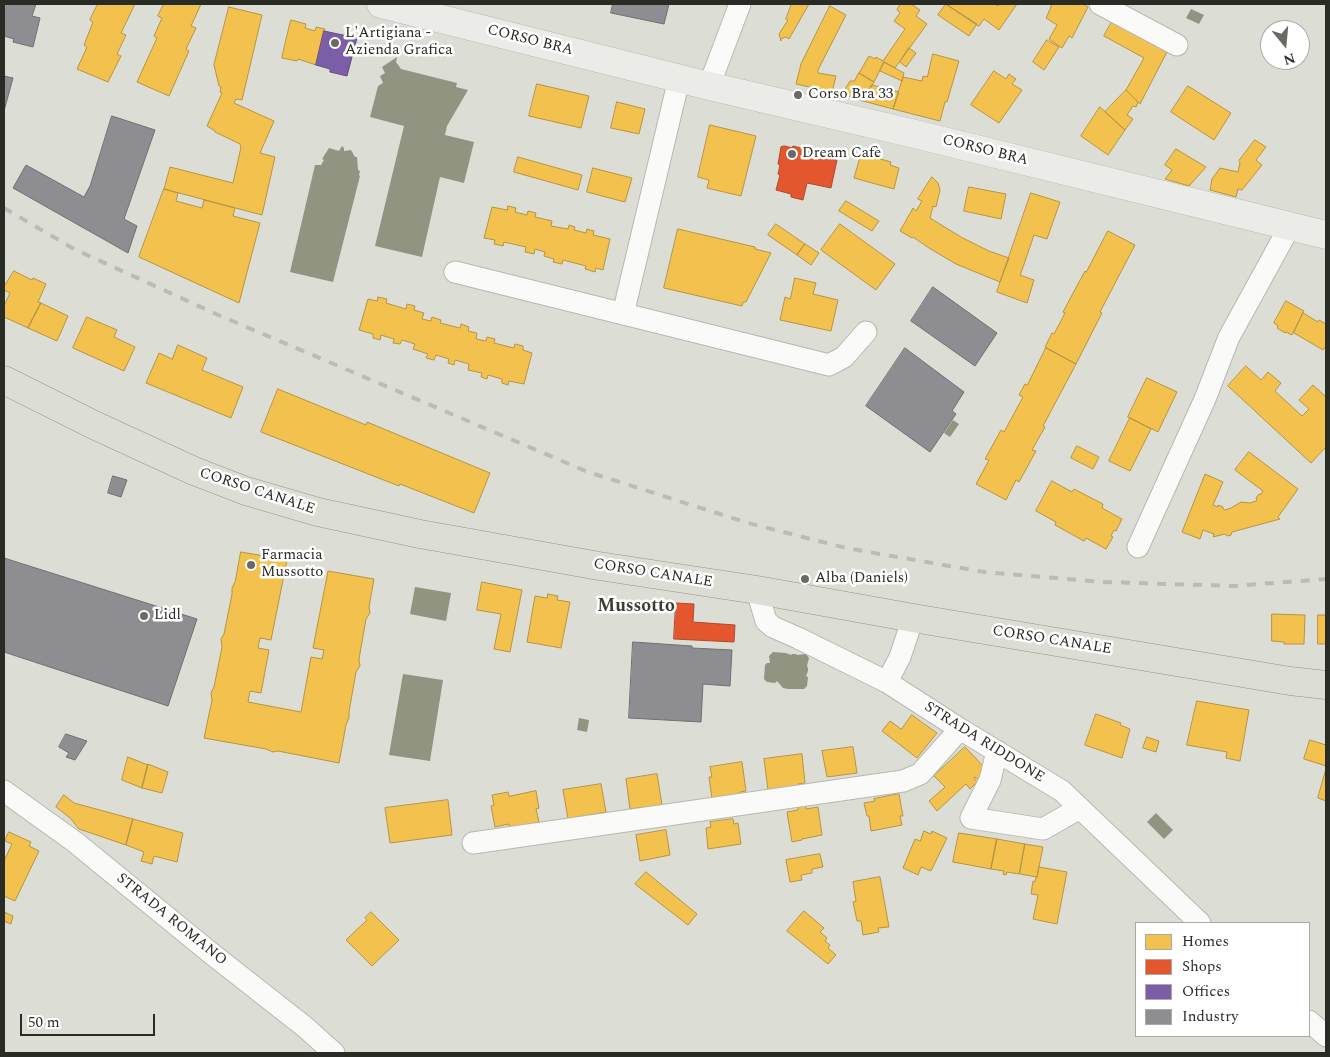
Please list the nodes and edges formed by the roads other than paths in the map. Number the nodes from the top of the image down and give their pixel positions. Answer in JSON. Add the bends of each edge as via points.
{"nodes":[{"id":1,"x":381,"y":4,"type":"edge"},
{"id":2,"x":740,"y":4,"type":"edge"},
{"id":3,"x":1100,"y":4,"type":"edge"},
{"id":4,"x":1177,"y":45,"type":"dead end"},
{"id":5,"x":679,"y":79,"type":"junction"},
{"id":6,"x":709,"y":86,"type":"junction"},
{"id":7,"x":1290,"y":226,"type":"junction"},
{"id":8,"x":1326,"y":235,"type":"edge"},
{"id":9,"x":455,"y":272,"type":"dead end"},
{"id":10,"x":623,"y":314,"type":"junction"},
{"id":11,"x":866,"y":332,"type":"dead end"},
{"id":12,"x":4,"y":380,"type":"edge"},
{"id":13,"x":1138,"y":547,"type":"dead end"},
{"id":14,"x":758,"y":590,"type":"junction"},
{"id":15,"x":912,"y":618,"type":"junction"},
{"id":16,"x":887,"y":682,"type":"junction"},
{"id":17,"x":1326,"y":685,"type":"edge"},
{"id":18,"x":960,"y":729,"type":"junction"},
{"id":19,"x":997,"y":751,"type":"junction"},
{"id":20,"x":4,"y":791,"type":"edge"},
{"id":21,"x":1080,"y":808,"type":"junction"},
{"id":22,"x":473,"y":843,"type":"dead end"},
{"id":23,"x":1199,"y":922,"type":"edge"},
{"id":24,"x":1310,"y":1022,"type":"edge"},
{"id":25,"x":1326,"y":1036,"type":"edge"},
{"id":26,"x":334,"y":1053,"type":"edge"}],
"edges":[{"from":1,"to":5,"type":"street","name":"CORSO BRA"},
{"from":2,"to":6,"type":"street"},
{"from":3,"to":4,"type":"street"},
{"from":5,"to":6,"type":"street","name":"CORSO BRA"},
{"from":5,"to":10,"type":"street"},
{"from":6,"to":7,"type":"street","name":"CORSO BRA"},
{"from":7,"to":8,"type":"street","name":"CORSO BRA"},
{"from":7,"to":13,"type":"street","via":[[1229,337],[1205,400]]},
{"from":9,"to":10,"type":"street"},
{"from":10,"to":11,"type":"street","via":[[828,365],[844,357]]},
{"from":12,"to":14,"type":"main road","name":"CORSO CANALE","via":[[194,471],[246,491],[318,512],[599,566]]},
{"from":14,"to":15,"type":"main road","name":"CORSO CANALE"},
{"from":14,"to":16,"type":"street","name":"STRADA RIDDONE","via":[[766,620],[774,627]]},
{"from":15,"to":16,"type":"street","via":[[900,658]]},
{"from":15,"to":17,"type":"main road","name":"CORSO CANALE"},
{"from":16,"to":18,"type":"street","name":"STRADA RIDDONE"},
{"from":18,"to":19,"type":"street","name":"STRADA RIDDONE"},
{"from":18,"to":22,"type":"street","via":[[920,774],[902,781]]},
{"from":19,"to":21,"type":"street","name":"STRADA RIDDONE","via":[[1062,791]]},
{"from":19,"to":21,"type":"street","via":[[990,780],[971,818],[1043,829]]},
{"from":20,"to":26,"type":"street","name":"STRADA ROMANO","via":[[75,842]]},
{"from":21,"to":23,"type":"street","name":"STRADA RIDDONE"},
{"from":24,"to":25,"type":"street"}]}
